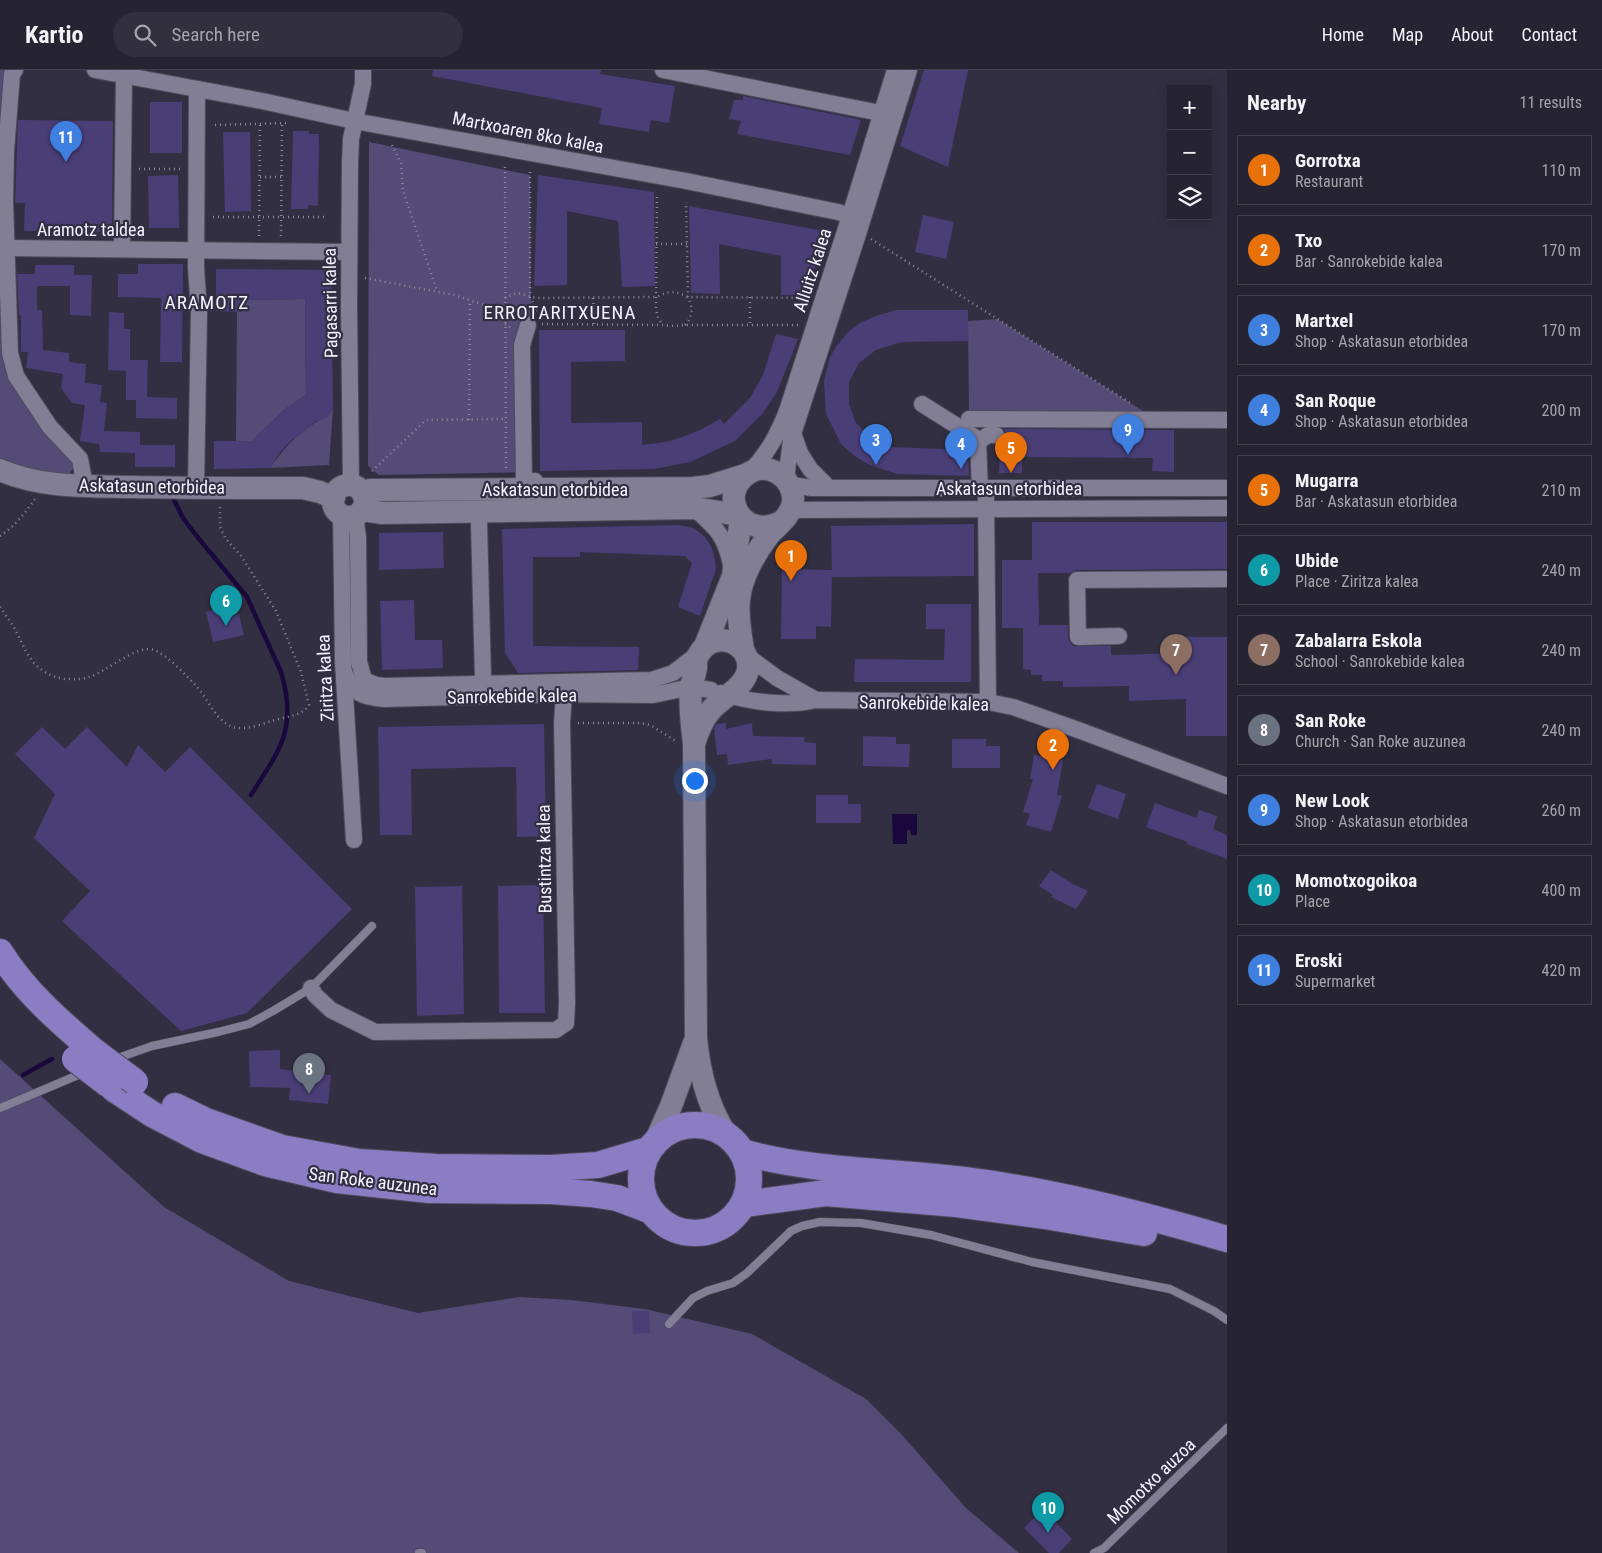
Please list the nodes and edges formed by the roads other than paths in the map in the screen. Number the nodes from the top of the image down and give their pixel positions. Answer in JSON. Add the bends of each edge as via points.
{"nodes":[{"id":1,"x":15,"y":70,"type":"edge"},
{"id":2,"x":95,"y":70,"type":"edge"},
{"id":3,"x":363,"y":70,"type":"edge"},
{"id":4,"x":663,"y":70,"type":"edge"},
{"id":5,"x":894,"y":70,"type":"edge"},
{"id":6,"x":909,"y":70,"type":"edge"},
{"id":7,"x":124,"y":76,"type":"junction"},
{"id":8,"x":197,"y":89,"type":"junction"},
{"id":9,"x":880,"y":113,"type":"junction"},
{"id":10,"x":354,"y":120,"type":"junction"},
{"id":11,"x":850,"y":216,"type":"junction"},
{"id":12,"x":7,"y":248,"type":"junction"},
{"id":13,"x":122,"y":249,"type":"junction"},
{"id":14,"x":197,"y":250,"type":"junction"},
{"id":15,"x":350,"y":252,"type":"junction"},
{"id":16,"x":528,"y":325,"type":"road end"},
{"id":17,"x":922,"y":404,"type":"dead end"},
{"id":18,"x":969,"y":419,"type":"dead end"},
{"id":19,"x":1227,"y":420,"type":"edge"},
{"id":20,"x":793,"y":433,"type":"junction"},
{"id":21,"x":996,"y":434,"type":"dead end"},
{"id":22,"x":978,"y":442,"type":"junction"},
{"id":23,"x":0,"y":470,"type":"edge"},
{"id":24,"x":747,"y":474,"type":"junction"},
{"id":25,"x":535,"y":481,"type":"dead end"},
{"id":26,"x":788,"y":482,"type":"junction"},
{"id":27,"x":85,"y":486,"type":"junction"},
{"id":28,"x":204,"y":488,"type":"junction"},
{"id":29,"x":828,"y":488,"type":"junction"},
{"id":30,"x":1227,"y":488,"type":"edge"},
{"id":31,"x":983,"y":489,"type":"junction"},
{"id":32,"x":354,"y":499,"type":"junction"},
{"id":33,"x":694,"y":508,"type":"junction"},
{"id":34,"x":1227,"y":508,"type":"edge"},
{"id":35,"x":986,"y":509,"type":"junction"},
{"id":36,"x":740,"y":516,"type":"junction"},
{"id":37,"x":786,"y":516,"type":"junction"},
{"id":38,"x":479,"y":523,"type":"dead end"},
{"id":39,"x":733,"y":576,"type":"junction"},
{"id":40,"x":1227,"y":579,"type":"edge"},
{"id":41,"x":1119,"y":636,"type":"dead end"},
{"id":42,"x":744,"y":652,"type":"junction"},
{"id":43,"x":344,"y":672,"type":"junction"},
{"id":44,"x":361,"y":673,"type":"joint"},
{"id":45,"x":483,"y":678,"type":"dead end"},
{"id":46,"x":710,"y":678,"type":"junction"},
{"id":47,"x":564,"y":694,"type":"junction"},
{"id":48,"x":653,"y":695,"type":"junction"},
{"id":49,"x":816,"y":700,"type":"junction"},
{"id":50,"x":988,"y":702,"type":"junction"},
{"id":51,"x":689,"y":737,"type":"junction"},
{"id":52,"x":1227,"y":786,"type":"edge"},
{"id":53,"x":354,"y":840,"type":"dead end"},
{"id":54,"x":372,"y":926,"type":"dead end"},
{"id":55,"x":0,"y":952,"type":"edge"},
{"id":56,"x":0,"y":981,"type":"edge"},
{"id":57,"x":311,"y":988,"type":"junction"},
{"id":58,"x":696,"y":1039,"type":"junction"},
{"id":59,"x":85,"y":1055,"type":"junction"},
{"id":60,"x":124,"y":1085,"type":"junction"},
{"id":61,"x":0,"y":1108,"type":"edge"},
{"id":62,"x":734,"y":1143,"type":"junction"},
{"id":63,"x":652,"y":1145,"type":"junction"},
{"id":64,"x":744,"y":1204,"type":"junction"},
{"id":65,"x":649,"y":1210,"type":"junction"},
{"id":66,"x":1227,"y":1239,"type":"edge"},
{"id":67,"x":1227,"y":1252,"type":"edge"},
{"id":68,"x":1227,"y":1320,"type":"edge"},
{"id":69,"x":669,"y":1324,"type":"dead end"},
{"id":70,"x":1227,"y":1428,"type":"edge"},
{"id":71,"x":1094,"y":1553,"type":"edge"}],
"edges":[{"from":1,"to":12,"type":"street","via":[[12,74],[6,151]]},
{"from":2,"to":7,"type":"street","name":"Martxoaren 8ko kalea"},
{"from":3,"to":10,"type":"street","name":"Pagasarri kalea"},
{"from":4,"to":9,"type":"street"},
{"from":5,"to":9,"type":"street","name":"Alluitz kalea"},
{"from":6,"to":20,"type":"street","name":"Alluitz kalea"},
{"from":7,"to":8,"type":"street","name":"Martxoaren 8ko kalea"},
{"from":7,"to":13,"type":"street"},
{"from":8,"to":10,"type":"street","name":"Martxoaren 8ko kalea"},
{"from":8,"to":14,"type":"street"},
{"from":9,"to":11,"type":"street","name":"Alluitz kalea"},
{"from":10,"to":11,"type":"street","name":"Martxoaren 8ko kalea","via":[[676,179]]},
{"from":10,"to":15,"type":"street","name":"Pagasarri kalea","via":[[350,162]]},
{"from":11,"to":24,"type":"street","name":"Alluitz kalea","via":[[780,429],[767,453]]},
{"from":12,"to":13,"type":"street","name":"Aramotz taldea"},
{"from":12,"to":27,"type":"street","via":[[10,353],[16,376],[50,428],[80,459]]},
{"from":13,"to":14,"type":"street","name":"Aramotz taldea"},
{"from":14,"to":15,"type":"street"},
{"from":14,"to":28,"type":"street"},
{"from":15,"to":32,"type":"street","name":"Pagasarri kalea"},
{"from":16,"to":25,"type":"street","name":"Askatasun etorbidea","via":[[522,352],[524,481]]},
{"from":17,"to":22,"type":"street"},
{"from":18,"to":19,"type":"street"},
{"from":20,"to":26,"type":"street","name":"Alluitz kalea","via":[[788,453]]},
{"from":20,"to":29,"type":"street","via":[[810,469]]},
{"from":21,"to":22,"type":"street"},
{"from":22,"to":31,"type":"street"},
{"from":23,"to":27,"type":"street","name":"Askatasun etorbidea","via":[[41,482]]},
{"from":24,"to":26,"type":"street","via":[[765,469],[774,471]]},
{"from":24,"to":32,"type":"street","name":"Askatasun etorbidea","via":[[693,488],[370,490]]},
{"from":24,"to":36,"type":"street","via":[[735,490],[735,507]]},
{"from":26,"to":29,"type":"street","name":"Askatasun etorbidea"},
{"from":26,"to":37,"type":"street","via":[[793,494]]},
{"from":27,"to":28,"type":"street","name":"Askatasun etorbidea"},
{"from":28,"to":32,"type":"street","name":"Askatasun etorbidea","via":[[303,488]]},
{"from":29,"to":31,"type":"street","name":"Askatasun etorbidea"},
{"from":30,"to":31,"type":"street","name":"Askatasun etorbidea"},
{"from":31,"to":35,"type":"street"},
{"from":32,"to":33,"type":"street","name":"Askatasun etorbidea","via":[[383,513]]},
{"from":32,"to":43,"type":"street","name":"Ziritza kalea"},
{"from":32,"to":44,"type":"street","name":"Ziritza kalea"},
{"from":33,"to":36,"type":"street","name":"Askatasun etorbidea"},
{"from":33,"to":39,"type":"street","via":[[724,540]]},
{"from":34,"to":35,"type":"street","name":"Askatasun etorbidea"},
{"from":35,"to":37,"type":"street","name":"Askatasun etorbidea"},
{"from":35,"to":50,"type":"street"},
{"from":36,"to":37,"type":"street","via":[[748,523],[764,528],[773,526]]},
{"from":36,"to":39,"type":"street"},
{"from":37,"to":42,"type":"street","via":[[752,562],[740,593],[738,609]]},
{"from":38,"to":45,"type":"street"},
{"from":39,"to":46,"type":"street"},
{"from":40,"to":41,"type":"street","via":[[1077,580],[1078,636]]},
{"from":42,"to":46,"type":"street","via":[[748,671],[746,678]]},
{"from":42,"to":46,"type":"street","via":[[729,641],[713,641]]},
{"from":42,"to":49,"type":"street","via":[[777,678]]},
{"from":43,"to":47,"type":"street","name":"Sanrokebide kalea","via":[[357,693],[384,699]]},
{"from":43,"to":53,"type":"street","name":"Ziritza kalea"},
{"from":44,"to":46,"type":"street","name":"Sanrokebide kalea","via":[[364,680],[384,686],[643,681],[673,673]]},
{"from":46,"to":48,"type":"street","name":"Sanrokebide kalea"},
{"from":46,"to":49,"type":"street","name":"Sanrokebide kalea","via":[[766,702]]},
{"from":46,"to":51,"type":"street"},
{"from":46,"to":51,"type":"street","via":[[709,712],[698,730]]},
{"from":47,"to":48,"type":"street","name":"Sanrokebide kalea"},
{"from":47,"to":57,"type":"street","name":"Bustintza kalea","via":[[566,1023],[556,1030],[375,1032],[331,1010]]},
{"from":48,"to":51,"type":"street","via":[[678,705]]},
{"from":49,"to":50,"type":"street","name":"Sanrokebide kalea"},
{"from":50,"to":52,"type":"street","name":"Sanrokebide kalea","via":[[1035,714]]},
{"from":51,"to":58,"type":"street"},
{"from":54,"to":57,"type":"lane"},
{"from":55,"to":59,"type":"main road","via":[[9,967]]},
{"from":56,"to":59,"type":"main road","via":[[42,1031]]},
{"from":57,"to":61,"type":"lane","via":[[249,1024],[152,1046]]},
{"from":58,"to":62,"type":"street","via":[[700,1073],[714,1114]]},
{"from":58,"to":63,"type":"street","via":[[671,1106]]},
{"from":59,"to":60,"type":"main road","bridge":true},
{"from":60,"to":63,"type":"main road","via":[[206,1121],[282,1148],[359,1162],[436,1167],[551,1168],[598,1165]]},
{"from":60,"to":65,"type":"main road","name":"San Roke auzunea","via":[[152,1114],[202,1140],[265,1163],[336,1180],[429,1190],[591,1194],[617,1198]]},
{"from":62,"to":63,"type":"main road","via":[[708,1126],[689,1124],[671,1130]]},
{"from":62,"to":64,"type":"main road","via":[[749,1169],[749,1187]]},
{"from":62,"to":66,"type":"main road","via":[[788,1163],[965,1180],[1049,1193]]},
{"from":63,"to":65,"type":"main road","via":[[640,1170],[641,1191]]},
{"from":64,"to":65,"type":"main road","via":[[732,1219],[716,1229],[698,1234],[679,1232],[662,1224]]},
{"from":64,"to":67,"type":"main road","via":[[826,1193],[956,1204],[1166,1236]]},
{"from":68,"to":69,"type":"lane","via":[[1170,1289],[1032,1262],[931,1235],[861,1224],[820,1222],[791,1231],[747,1273],[733,1283],[693,1298]]},
{"from":70,"to":71,"type":"lane","name":"Momotxo auzoa","via":[[1104,1548]]}]}
